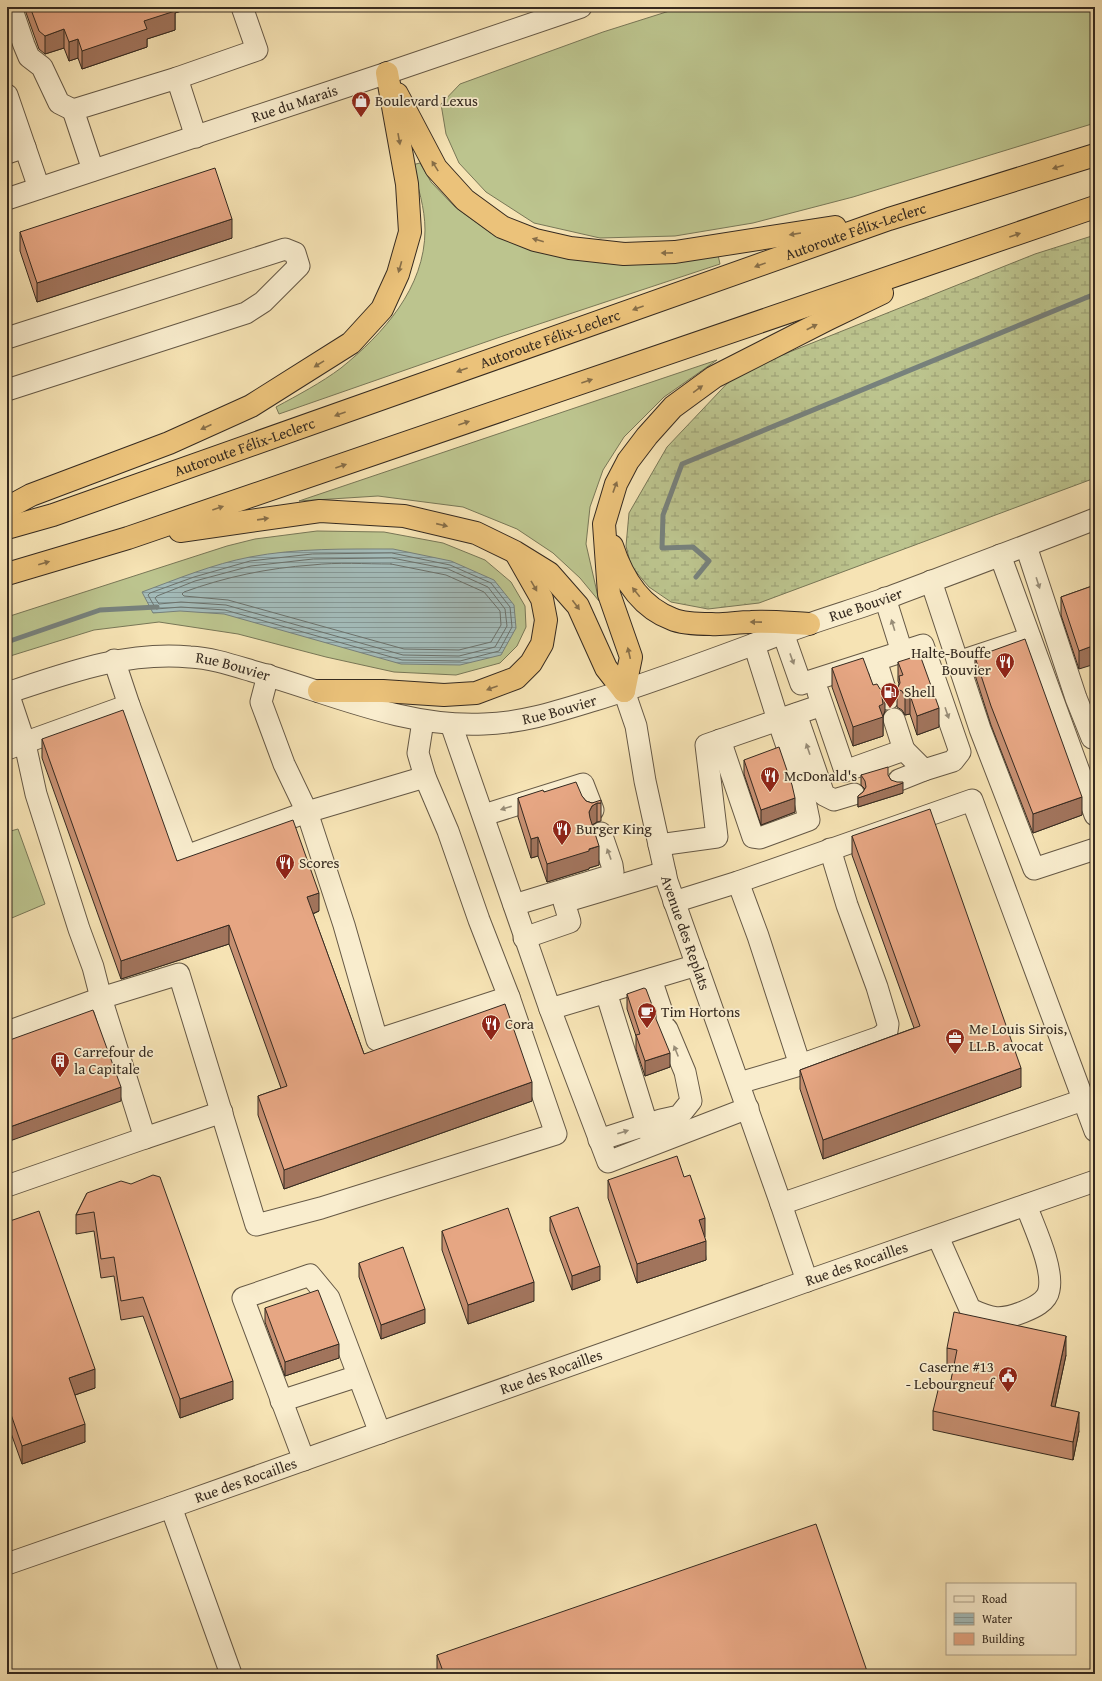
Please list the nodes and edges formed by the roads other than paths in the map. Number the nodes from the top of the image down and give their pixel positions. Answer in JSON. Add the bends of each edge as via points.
{"nodes":[{"id":1,"x":11,"y":7,"type":"edge"},
{"id":2,"x":242,"y":7,"type":"edge"},
{"id":3,"x":581,"y":7,"type":"edge"},
{"id":4,"x":387,"y":73,"type":"junction"},
{"id":5,"x":177,"y":78,"type":"junction"},
{"id":6,"x":7,"y":95,"type":"edge"},
{"id":7,"x":73,"y":110,"type":"junction"},
{"id":8,"x":196,"y":137,"type":"junction"},
{"id":9,"x":16,"y":150,"type":"edge"},
{"id":10,"x":1095,"y":155,"type":"edge"},
{"id":11,"x":93,"y":170,"type":"junction"},
{"id":12,"x":40,"y":188,"type":"junction"},
{"id":13,"x":7,"y":199,"type":"edge"},
{"id":14,"x":1095,"y":207,"type":"edge"},
{"id":15,"x":889,"y":219,"type":"junction"},
{"id":16,"x":979,"y":247,"type":"junction"},
{"id":17,"x":7,"y":338,"type":"edge"},
{"id":18,"x":7,"y":390,"type":"edge"},
{"id":19,"x":7,"y":508,"type":"edge"},
{"id":20,"x":1095,"y":519,"type":"edge"},
{"id":21,"x":604,"y":524,"type":"junction"},
{"id":22,"x":7,"y":528,"type":"edge"},
{"id":23,"x":128,"y":538,"type":"junction"},
{"id":24,"x":1026,"y":546,"type":"junction"},
{"id":25,"x":515,"y":552,"type":"junction"},
{"id":26,"x":1000,"y":555,"type":"junction"},
{"id":27,"x":7,"y":574,"type":"edge"},
{"id":28,"x":931,"y":581,"type":"junction"},
{"id":29,"x":885,"y":598,"type":"junction"},
{"id":30,"x":809,"y":624,"type":"junction"},
{"id":31,"x":783,"y":633,"type":"junction"},
{"id":32,"x":1031,"y":638,"type":"junction"},
{"id":33,"x":754,"y":644,"type":"junction"},
{"id":34,"x":902,"y":652,"type":"junction"},
{"id":35,"x":114,"y":660,"type":"junction"},
{"id":36,"x":876,"y":660,"type":"junction"},
{"id":37,"x":958,"y":662,"type":"junction"},
{"id":38,"x":268,"y":675,"type":"junction"},
{"id":39,"x":808,"y":682,"type":"junction"},
{"id":40,"x":319,"y":691,"type":"junction"},
{"id":41,"x":624,"y":691,"type":"junction"},
{"id":42,"x":8,"y":693,"type":"edge"},
{"id":43,"x":888,"y":699,"type":"dead end"},
{"id":44,"x":128,"y":705,"type":"junction"},
{"id":45,"x":822,"y":705,"type":"junction"},
{"id":46,"x":787,"y":717,"type":"junction"},
{"id":47,"x":894,"y":719,"type":"dead end"},
{"id":48,"x":423,"y":721,"type":"junction"},
{"id":49,"x":451,"y":724,"type":"junction"},
{"id":50,"x":1095,"y":737,"type":"edge"},
{"id":51,"x":720,"y":740,"type":"junction"},
{"id":52,"x":16,"y":747,"type":"edge"},
{"id":53,"x":904,"y":750,"type":"junction"},
{"id":54,"x":924,"y":770,"type":"junction"},
{"id":55,"x":425,"y":777,"type":"junction"},
{"id":56,"x":899,"y":780,"type":"edge"},
{"id":57,"x":854,"y":794,"type":"dead end"},
{"id":58,"x":593,"y":810,"type":"edge"},
{"id":59,"x":307,"y":812,"type":"junction"},
{"id":60,"x":484,"y":814,"type":"junction"},
{"id":61,"x":1095,"y":815,"type":"edge"},
{"id":62,"x":601,"y":834,"type":"dead end"},
{"id":63,"x":659,"y":845,"type":"junction"},
{"id":64,"x":830,"y":849,"type":"junction"},
{"id":65,"x":1095,"y":849,"type":"edge"},
{"id":66,"x":665,"y":872,"type":"junction"},
{"id":67,"x":738,"y":882,"type":"junction"},
{"id":68,"x":674,"y":902,"type":"junction"},
{"id":69,"x":514,"y":905,"type":"junction"},
{"id":70,"x":524,"y":938,"type":"junction"},
{"id":71,"x":697,"y":965,"type":"junction"},
{"id":72,"x":651,"y":979,"type":"junction"},
{"id":73,"x":606,"y":992,"type":"junction"},
{"id":74,"x":509,"y":997,"type":"junction"},
{"id":75,"x":101,"y":998,"type":"junction"},
{"id":76,"x":550,"y":1009,"type":"junction"},
{"id":77,"x":7,"y":1032,"type":"edge"},
{"id":78,"x":800,"y":1065,"type":"junction"},
{"id":79,"x":739,"y":1083,"type":"junction"},
{"id":80,"x":1083,"y":1100,"type":"junction"},
{"id":81,"x":748,"y":1108,"type":"junction"},
{"id":82,"x":222,"y":1112,"type":"junction"},
{"id":83,"x":654,"y":1122,"type":"junction"},
{"id":84,"x":1095,"y":1131,"type":"edge"},
{"id":85,"x":145,"y":1138,"type":"junction"},
{"id":86,"x":599,"y":1140,"type":"junction"},
{"id":87,"x":654,"y":1145,"type":"junction"},
{"id":88,"x":1095,"y":1181,"type":"edge"},
{"id":89,"x":7,"y":1186,"type":"edge"},
{"id":90,"x":781,"y":1204,"type":"junction"},
{"id":91,"x":1026,"y":1205,"type":"junction"},
{"id":92,"x":938,"y":1236,"type":"junction"},
{"id":93,"x":807,"y":1281,"type":"junction"},
{"id":94,"x":358,"y":1376,"type":"junction"},
{"id":95,"x":281,"y":1401,"type":"junction"},
{"id":96,"x":380,"y":1433,"type":"junction"},
{"id":97,"x":304,"y":1460,"type":"junction"},
{"id":98,"x":171,"y":1507,"type":"junction"},
{"id":99,"x":7,"y":1564,"type":"edge"},
{"id":100,"x":231,"y":1674,"type":"edge"}],
"edges":[{"from":1,"to":7,"type":"street","via":[[29,57],[42,67],[59,103]]},
{"from":2,"to":5,"type":"street","via":[[257,50]]},
{"from":3,"to":4,"type":"street","name":"Rue du Marais"},
{"from":4,"to":8,"type":"street","name":"Rue du Marais"},
{"from":15,"to":4,"type":"highway","one_way":true,"via":[[675,252],[624,254],[570,248],[535,240],[502,227],[465,200],[436,168]]},
{"from":4,"to":19,"type":"highway","one_way":true,"via":[[407,184],[410,232],[398,274],[382,310],[351,344],[251,406],[169,443],[31,495]]},
{"from":5,"to":7,"type":"street"},
{"from":5,"to":8,"type":"street"},
{"from":6,"to":9,"type":"street"},
{"from":7,"to":11,"type":"street"},
{"from":8,"to":11,"type":"street","name":"Rue du Marais"},
{"from":9,"to":12,"type":"street"},
{"from":10,"to":15,"type":"highway","name":"Autoroute Félix-Leclerc","one_way":true},
{"from":11,"to":12,"type":"street","name":"Rue du Marais"},
{"from":12,"to":13,"type":"street","name":"Rue du Marais"},
{"from":16,"to":14,"type":"highway","one_way":true},
{"from":15,"to":22,"type":"highway","name":"Autoroute Félix-Leclerc","one_way":true,"via":[[83,504]]},
{"from":21,"to":16,"type":"highway","one_way":true,"via":[[616,484],[628,461],[673,407],[714,377]]},
{"from":23,"to":16,"type":"highway","one_way":true},
{"from":17,"to":18,"type":"street","via":[[285,249],[294,253],[299,266],[263,302],[246,313]]},
{"from":20,"to":24,"type":"street","name":"Rue Bouvier"},
{"from":30,"to":21,"type":"highway","one_way":true,"via":[[751,622],[711,625],[673,620],[645,604],[628,582],[616,560]]},
{"from":41,"to":21,"type":"highway","one_way":true,"via":[[631,657],[609,594]]},
{"from":23,"to":25,"type":"highway","one_way":true,"via":[[320,511],[404,516],[476,533]]},
{"from":27,"to":23,"type":"highway","one_way":true},
{"from":24,"to":26,"type":"street","name":"Rue Bouvier"},
{"from":24,"to":50,"type":"street","one_way":true,"via":[[1076,698],[1092,738]]},
{"from":25,"to":40,"type":"highway","one_way":true,"via":[[542,598],[546,620],[542,644],[531,664],[516,678],[476,693],[444,695],[383,691]]},
{"from":25,"to":41,"type":"highway","one_way":true,"via":[[548,573],[578,606],[606,668]]},
{"from":26,"to":28,"type":"street","name":"Rue Bouvier"},
{"from":26,"to":32,"type":"street"},
{"from":28,"to":29,"type":"street","name":"Rue Bouvier"},
{"from":28,"to":37,"type":"street"},
{"from":29,"to":30,"type":"street","name":"Rue Bouvier"},
{"from":34,"to":29,"type":"street","one_way":true},
{"from":30,"to":31,"type":"street","name":"Rue Bouvier"},
{"from":31,"to":33,"type":"street","name":"Rue Bouvier"},
{"from":31,"to":39,"type":"street","one_way":true},
{"from":32,"to":37,"type":"street"},
{"from":32,"to":61,"type":"street"},
{"from":33,"to":41,"type":"street","name":"Rue Bouvier"},
{"from":33,"to":46,"type":"street"},
{"from":34,"to":36,"type":"street"},
{"from":34,"to":54,"type":"street","one_way":true,"via":[[924,645],[960,752],[953,761]]},
{"from":35,"to":38,"type":"street","name":"Rue Bouvier","via":[[155,656],[192,657]]},
{"from":35,"to":42,"type":"street","name":"Rue Bouvier"},
{"from":35,"to":44,"type":"street"},
{"from":36,"to":39,"type":"street"},
{"from":36,"to":43,"type":"street"},
{"from":37,"to":65,"type":"street","via":[[980,729],[1034,869]]},
{"from":38,"to":40,"type":"street","name":"Rue Bouvier"},
{"from":38,"to":59,"type":"street","via":[[261,702],[284,764]]},
{"from":39,"to":45,"type":"street"},
{"from":40,"to":48,"type":"street","name":"Rue Bouvier","via":[[384,712]]},
{"from":41,"to":49,"type":"street","name":"Rue Bouvier","via":[[538,717],[484,724]]},
{"from":41,"to":63,"type":"street","name":"Avenue des Replats","via":[[636,726]]},
{"from":42,"to":52,"type":"street"},
{"from":44,"to":52,"type":"street"},
{"from":44,"to":59,"type":"street","via":[[186,856]]},
{"from":45,"to":46,"type":"street"},
{"from":45,"to":53,"type":"street","via":[[838,726],[845,771]]},
{"from":46,"to":51,"type":"street"},
{"from":46,"to":51,"type":"street","via":[[809,820],[760,838],[746,842],[739,837],[731,815],[731,801],[738,793]]},
{"from":57,"to":46,"type":"street","one_way":true,"via":[[834,800],[824,795]]},
{"from":47,"to":53,"type":"street"},
{"from":48,"to":49,"type":"street","name":"Rue Bouvier"},
{"from":48,"to":55,"type":"street","via":[[418,753]]},
{"from":49,"to":60,"type":"street"},
{"from":51,"to":63,"type":"street","via":[[706,745],[717,837]]},
{"from":52,"to":75,"type":"street","via":[[36,794]]},
{"from":53,"to":54,"type":"street"},
{"from":54,"to":56,"type":"street"},
{"from":55,"to":59,"type":"street"},
{"from":55,"to":74,"type":"street","via":[[448,831]]},
{"from":58,"to":60,"type":"street","one_way":true,"via":[[584,784]]},
{"from":59,"to":74,"type":"street","via":[[344,925],[376,1040]]},
{"from":60,"to":69,"type":"street"},
{"from":69,"to":62,"type":"street","one_way":true,"via":[[609,876],[613,872],[612,864]]},
{"from":63,"to":66,"type":"street","name":"Avenue des Replats"},
{"from":64,"to":67,"type":"street"},
{"from":64,"to":78,"type":"street","via":[[888,1024],[887,1031],[880,1037]]},
{"from":64,"to":80,"type":"street","via":[[972,800]]},
{"from":66,"to":68,"type":"street","name":"Avenue des Replats"},
{"from":66,"to":70,"type":"street","via":[[564,902],[570,922]]},
{"from":67,"to":68,"type":"street"},
{"from":67,"to":78,"type":"street"},
{"from":68,"to":71,"type":"street","name":"Avenue des Replats"},
{"from":69,"to":70,"type":"street"},
{"from":70,"to":76,"type":"street"},
{"from":71,"to":72,"type":"street"},
{"from":71,"to":79,"type":"street","name":"Avenue des Replats"},
{"from":72,"to":73,"type":"street"},
{"from":83,"to":72,"type":"street","one_way":true,"via":[[679,1116],[691,1101],[685,1072]]},
{"from":73,"to":76,"type":"street"},
{"from":73,"to":83,"type":"street"},
{"from":74,"to":82,"type":"street","via":[[556,1134],[321,1208],[256,1225]]},
{"from":75,"to":77,"type":"street"},
{"from":75,"to":82,"type":"street","via":[[179,974]]},
{"from":75,"to":85,"type":"street"},
{"from":76,"to":86,"type":"street"},
{"from":78,"to":79,"type":"street"},
{"from":79,"to":81,"type":"street","name":"Avenue des Replats"},
{"from":80,"to":84,"type":"street"},
{"from":80,"to":90,"type":"street"},
{"from":81,"to":87,"type":"street"},
{"from":81,"to":90,"type":"street","name":"Avenue des Replats"},
{"from":82,"to":85,"type":"street"},
{"from":86,"to":83,"type":"street","one_way":true},
{"from":83,"to":87,"type":"street"},
{"from":85,"to":89,"type":"street"},
{"from":86,"to":87,"type":"street","via":[[608,1162]]},
{"from":88,"to":91,"type":"street","name":"Rue des Rocailles"},
{"from":90,"to":93,"type":"street","name":"Avenue des Replats"},
{"from":91,"to":92,"type":"street","name":"Rue des Rocailles"},
{"from":91,"to":92,"type":"street","via":[[1050,1272],[1049,1291],[1040,1304],[1008,1318],[990,1318],[970,1309]]},
{"from":92,"to":93,"type":"street","name":"Rue des Rocailles"},
{"from":93,"to":96,"type":"street","name":"Rue des Rocailles"},
{"from":94,"to":95,"type":"street"},
{"from":94,"to":95,"type":"street","via":[[329,1298],[310,1275],[242,1298]]},
{"from":94,"to":96,"type":"street"},
{"from":95,"to":97,"type":"street"},
{"from":96,"to":97,"type":"street","name":"Rue des Rocailles"},
{"from":97,"to":98,"type":"street","name":"Rue des Rocailles"},
{"from":98,"to":99,"type":"street","name":"Rue des Rocailles"},
{"from":98,"to":100,"type":"street"}]}
